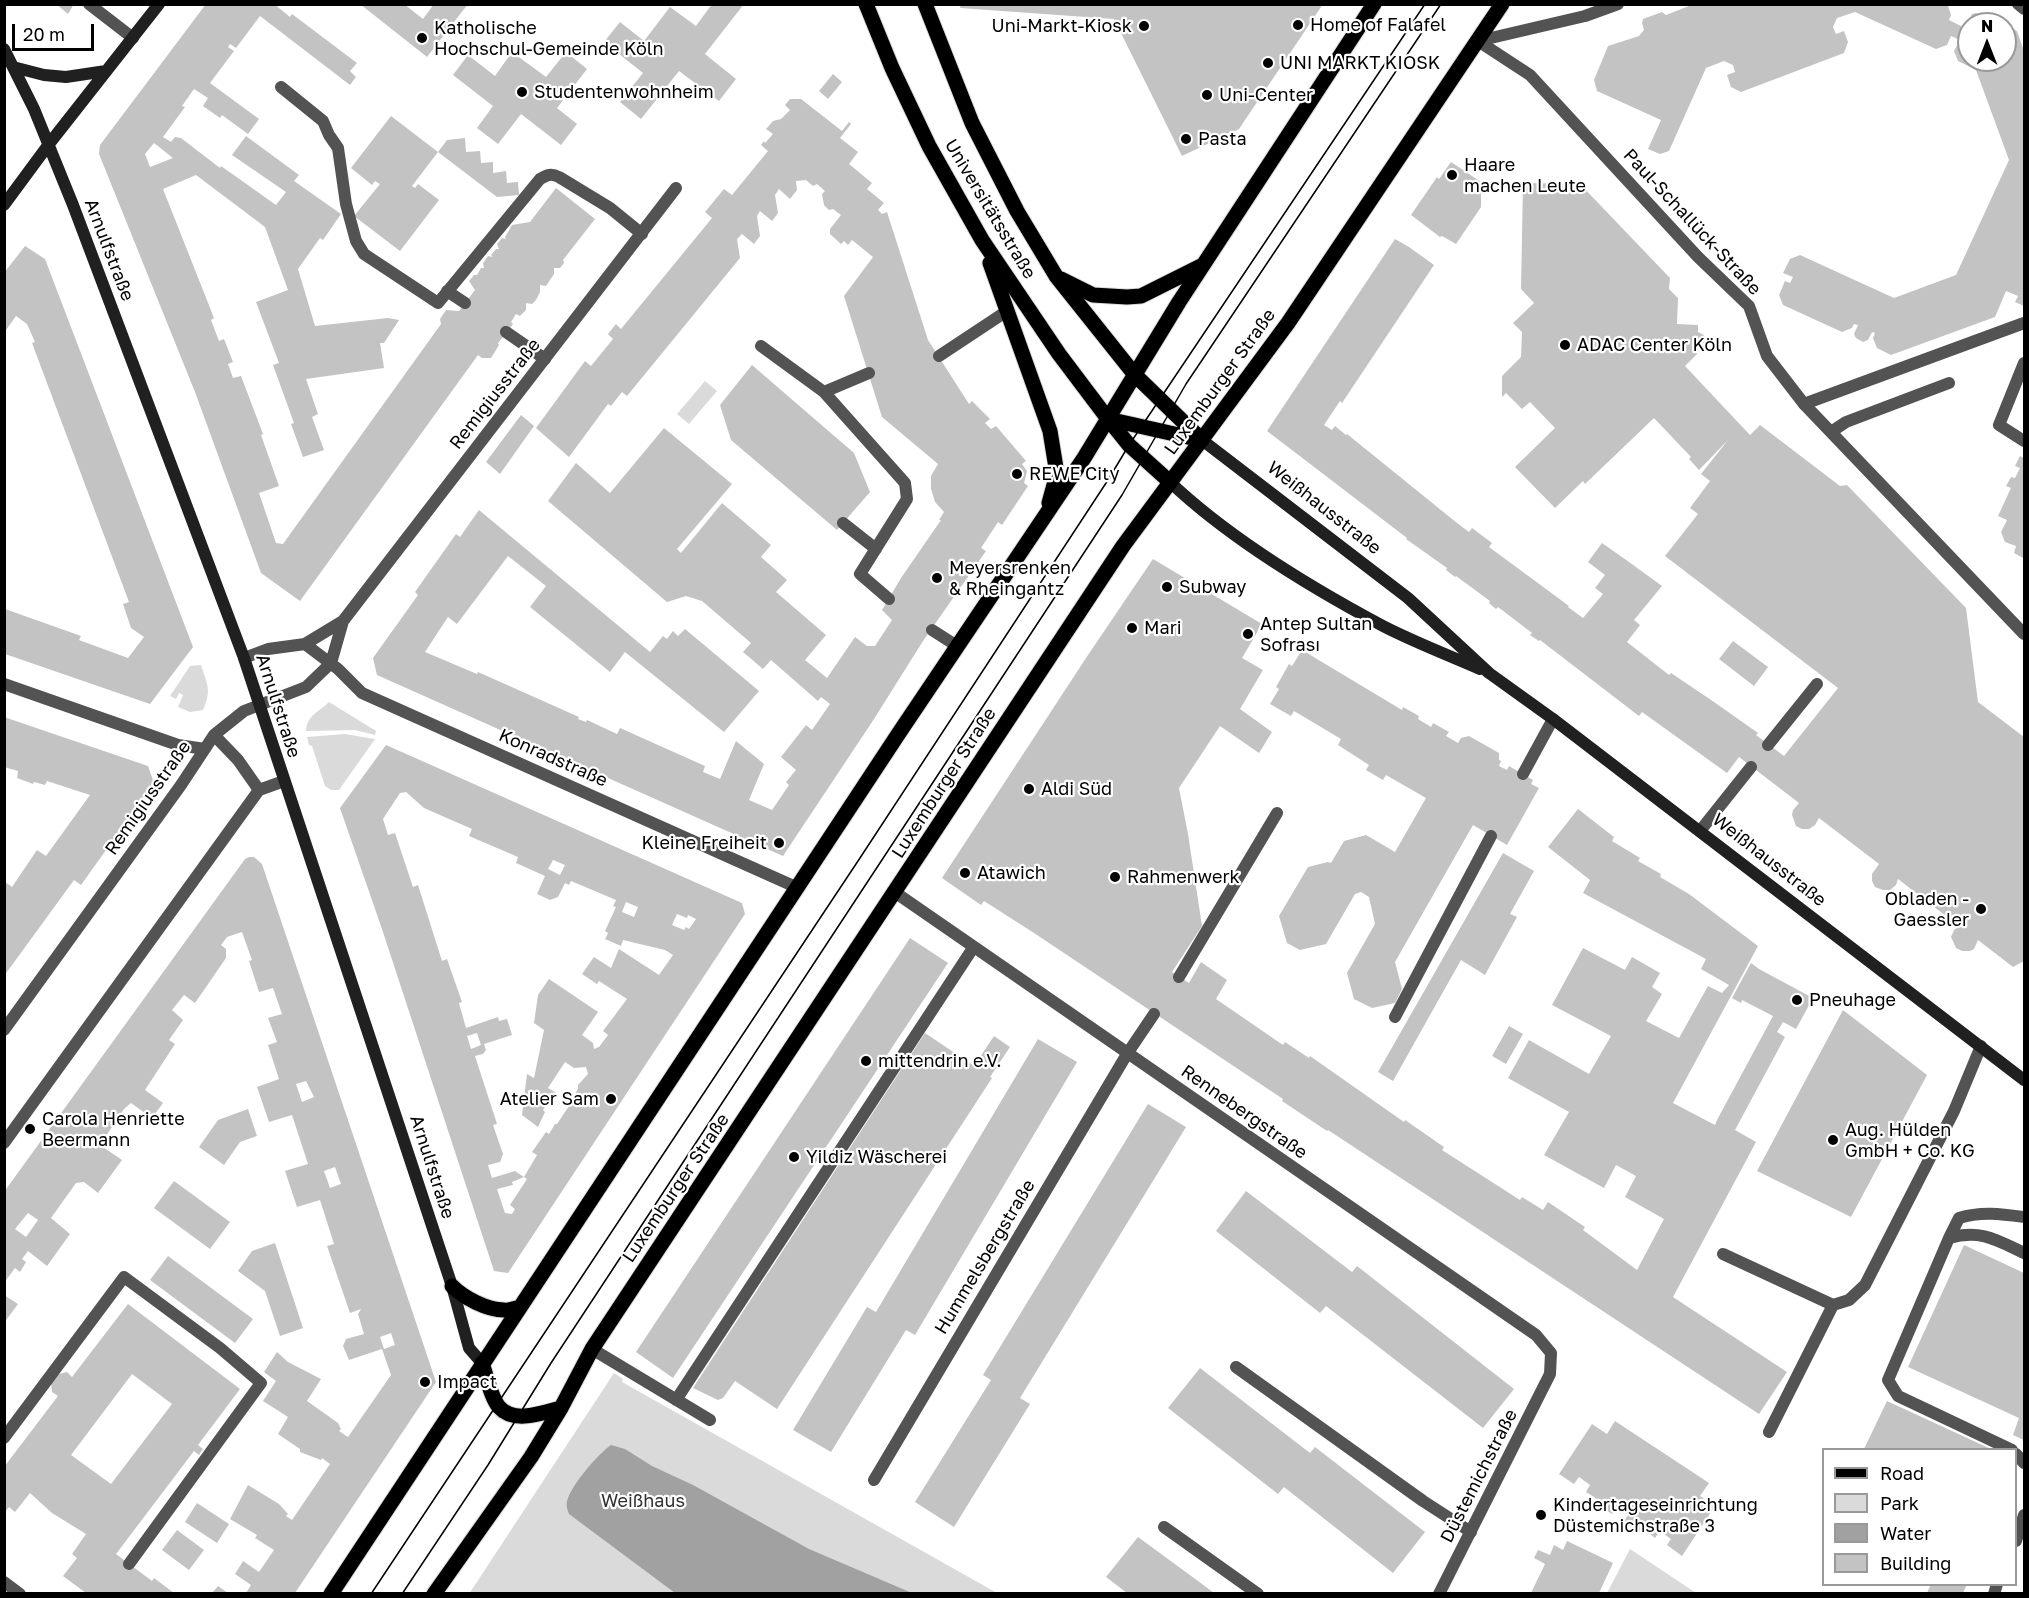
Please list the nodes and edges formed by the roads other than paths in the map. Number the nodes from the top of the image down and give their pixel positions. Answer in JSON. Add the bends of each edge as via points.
{"nodes":[{"id":1,"x":88,"y":4,"type":"edge"},
{"id":2,"x":159,"y":4,"type":"edge"},
{"id":3,"x":866,"y":4,"type":"edge"},
{"id":4,"x":925,"y":4,"type":"edge"},
{"id":5,"x":1374,"y":4,"type":"edge"},
{"id":6,"x":1502,"y":4,"type":"edge"},
{"id":7,"x":1618,"y":4,"type":"edge"},
{"id":8,"x":2018,"y":4,"type":"edge"},
{"id":9,"x":2025,"y":9,"type":"edge"},
{"id":10,"x":133,"y":38,"type":"junction"},
{"id":11,"x":1478,"y":41,"type":"junction"},
{"id":12,"x":4,"y":49,"type":"edge"},
{"id":13,"x":13,"y":67,"type":"junction"},
{"id":14,"x":106,"y":72,"type":"junction"},
{"id":15,"x":281,"y":87,"type":"dead end"},
{"id":16,"x":49,"y":144,"type":"junction"},
{"id":17,"x":676,"y":188,"type":"dead end"},
{"id":18,"x":4,"y":205,"type":"edge"},
{"id":19,"x":642,"y":234,"type":"junction"},
{"id":20,"x":982,"y":240,"type":"junction"},
{"id":21,"x":1203,"y":265,"type":"junction"},
{"id":22,"x":1056,"y":276,"type":"junction"},
{"id":23,"x":447,"y":291,"type":"junction"},
{"id":24,"x":465,"y":303,"type":"dead end"},
{"id":25,"x":1007,"y":311,"type":"junction"},
{"id":26,"x":2025,"y":323,"type":"edge"},
{"id":27,"x":506,"y":332,"type":"dead end"},
{"id":28,"x":761,"y":346,"type":"dead end"},
{"id":29,"x":939,"y":356,"type":"dead end"},
{"id":30,"x":545,"y":358,"type":"junction"},
{"id":31,"x":2025,"y":363,"type":"edge"},
{"id":32,"x":869,"y":373,"type":"dead end"},
{"id":33,"x":1135,"y":375,"type":"junction"},
{"id":34,"x":1949,"y":383,"type":"dead end"},
{"id":35,"x":824,"y":392,"type":"junction"},
{"id":36,"x":1804,"y":404,"type":"junction"},
{"id":37,"x":1108,"y":419,"type":"junction"},
{"id":38,"x":1831,"y":432,"type":"junction"},
{"id":39,"x":1202,"y":440,"type":"junction"},
{"id":40,"x":2025,"y":441,"type":"edge"},
{"id":41,"x":1170,"y":482,"type":"junction"},
{"id":42,"x":1045,"y":517,"type":"junction"},
{"id":43,"x":843,"y":523,"type":"dead end"},
{"id":44,"x":876,"y":549,"type":"junction"},
{"id":45,"x":889,"y":599,"type":"dead end"},
{"id":46,"x":343,"y":621,"type":"junction"},
{"id":47,"x":932,"y":630,"type":"dead end"},
{"id":48,"x":2025,"y":634,"type":"edge"},
{"id":49,"x":305,"y":644,"type":"junction"},
{"id":50,"x":957,"y":646,"type":"junction"},
{"id":51,"x":244,"y":658,"type":"junction"},
{"id":52,"x":331,"y":663,"type":"junction"},
{"id":53,"x":1489,"y":673,"type":"junction"},
{"id":54,"x":4,"y":684,"type":"edge"},
{"id":55,"x":1816,"y":684,"type":"dead end"},
{"id":56,"x":260,"y":705,"type":"junction"},
{"id":57,"x":1553,"y":719,"type":"junction"},
{"id":58,"x":214,"y":735,"type":"junction"},
{"id":59,"x":1768,"y":744,"type":"dead end"},
{"id":60,"x":205,"y":749,"type":"junction"},
{"id":61,"x":1751,"y":767,"type":"dead end"},
{"id":62,"x":1523,"y":774,"type":"dead end"},
{"id":63,"x":284,"y":781,"type":"junction"},
{"id":64,"x":259,"y":790,"type":"junction"},
{"id":65,"x":1277,"y":813,"type":"dead end"},
{"id":66,"x":1700,"y":831,"type":"junction"},
{"id":67,"x":1491,"y":836,"type":"dead end"},
{"id":68,"x":798,"y":888,"type":"junction"},
{"id":69,"x":896,"y":893,"type":"junction"},
{"id":70,"x":973,"y":948,"type":"junction"},
{"id":71,"x":1179,"y":977,"type":"dead end"},
{"id":72,"x":1154,"y":1014,"type":"dead end"},
{"id":73,"x":1395,"y":1017,"type":"dead end"},
{"id":74,"x":4,"y":1030,"type":"edge"},
{"id":75,"x":1981,"y":1046,"type":"junction"},
{"id":76,"x":1127,"y":1054,"type":"junction"},
{"id":77,"x":2025,"y":1080,"type":"edge"},
{"id":78,"x":4,"y":1143,"type":"edge"},
{"id":79,"x":2025,"y":1217,"type":"edge"},
{"id":80,"x":1949,"y":1238,"type":"junction"},
{"id":81,"x":2025,"y":1253,"type":"edge"},
{"id":82,"x":1723,"y":1254,"type":"dead end"},
{"id":83,"x":453,"y":1286,"type":"junction"},
{"id":84,"x":1833,"y":1305,"type":"junction"},
{"id":85,"x":519,"y":1308,"type":"junction"},
{"id":86,"x":592,"y":1349,"type":"junction"},
{"id":87,"x":482,"y":1363,"type":"junction"},
{"id":88,"x":1236,"y":1367,"type":"dead end"},
{"id":89,"x":1550,"y":1374,"type":"joint"},
{"id":90,"x":676,"y":1400,"type":"junction"},
{"id":91,"x":561,"y":1408,"type":"junction"},
{"id":92,"x":710,"y":1420,"type":"dead end"},
{"id":93,"x":1769,"y":1432,"type":"dead end"},
{"id":94,"x":4,"y":1438,"type":"edge"},
{"id":95,"x":2010,"y":1448,"type":"edge"},
{"id":96,"x":874,"y":1480,"type":"dead end"},
{"id":97,"x":2025,"y":1515,"type":"edge"},
{"id":98,"x":1164,"y":1527,"type":"dead end"},
{"id":99,"x":1470,"y":1532,"type":"junction"},
{"id":100,"x":2017,"y":1538,"type":"edge"},
{"id":101,"x":129,"y":1564,"type":"dead end"},
{"id":102,"x":4,"y":1582,"type":"edge"},
{"id":103,"x":20,"y":1593,"type":"edge"},
{"id":104,"x":331,"y":1593,"type":"edge"},
{"id":105,"x":434,"y":1593,"type":"edge"},
{"id":106,"x":1258,"y":1593,"type":"edge"},
{"id":107,"x":1439,"y":1593,"type":"edge"}],
"edges":[{"from":1,"to":10,"type":"street"},
{"from":2,"to":10,"type":"street"},
{"from":3,"to":20,"type":"main road","name":"Universitätsstraße","via":[[929,146]]},
{"from":4,"to":22,"type":"main road","name":"Universitätsstraße","via":[[972,123]]},
{"from":5,"to":21,"type":"main road"},
{"from":6,"to":11,"type":"main road","name":"Luxemburger Straße"},
{"from":7,"to":11,"type":"street","via":[[1585,16]]},
{"from":8,"to":9,"type":"street"},
{"from":10,"to":14,"type":"street"},
{"from":11,"to":36,"type":"street","name":"Paul-Schallück-Straße","via":[[1530,75],[1698,257],[1749,306],[1767,356]]},
{"from":11,"to":39,"type":"main road","name":"Luxemburger Straße","via":[[1288,323]]},
{"from":12,"to":13,"type":"street","name":"Arnulfstraße"},
{"from":13,"to":14,"type":"street","via":[[66,77]]},
{"from":13,"to":16,"type":"street","name":"Arnulfstraße"},
{"from":14,"to":16,"type":"street"},
{"from":15,"to":23,"type":"street","via":[[323,121],[338,148],[346,204],[356,241],[364,254],[438,303]]},
{"from":16,"to":18,"type":"street"},
{"from":16,"to":51,"type":"street","name":"Arnulfstraße"},
{"from":17,"to":19,"type":"street","name":"Remigiusstraße"},
{"from":19,"to":23,"type":"street","via":[[610,208],[559,177],[547,175]]},
{"from":19,"to":30,"type":"street","name":"Remigiusstraße"},
{"from":20,"to":25,"type":"main road"},
{"from":20,"to":37,"type":"main road","name":"Universitätsstraße"},
{"from":21,"to":22,"type":"main road","via":[[1141,296],[1093,295]]},
{"from":21,"to":33,"type":"main road"},
{"from":22,"to":33,"type":"main road","name":"Universitätsstraße"},
{"from":23,"to":24,"type":"street"},
{"from":25,"to":29,"type":"street"},
{"from":25,"to":42,"type":"main road","via":[[1050,431],[1055,457],[1057,474]]},
{"from":26,"to":36,"type":"street"},
{"from":27,"to":30,"type":"street"},
{"from":28,"to":35,"type":"street"},
{"from":30,"to":46,"type":"street","name":"Remigiusstraße"},
{"from":31,"to":40,"type":"street","via":[[1999,425]]},
{"from":32,"to":35,"type":"street"},
{"from":33,"to":37,"type":"main road"},
{"from":33,"to":39,"type":"main road","name":"Weißhausstraße"},
{"from":34,"to":38,"type":"street"},
{"from":35,"to":44,"type":"street","via":[[905,483],[907,499]]},
{"from":36,"to":38,"type":"street","name":"Paul-Schallück-Straße"},
{"from":37,"to":39,"type":"main road"},
{"from":37,"to":41,"type":"main road","name":"Weißhausstraße","via":[[1129,445]]},
{"from":37,"to":42,"type":"main road"},
{"from":38,"to":48,"type":"street","name":"Paul-Schallück-Straße"},
{"from":39,"to":41,"type":"main road","name":"Luxemburger Straße"},
{"from":39,"to":53,"type":"street","name":"Weißhausstraße","via":[[1408,598]]},
{"from":41,"to":53,"type":"street","name":"Weißhausstraße","via":[[1199,509],[1297,576],[1384,627]]},
{"from":41,"to":69,"type":"main road","name":"Luxemburger Straße","via":[[1123,546]]},
{"from":42,"to":50,"type":"main road"},
{"from":43,"to":44,"type":"street"},
{"from":44,"to":45,"type":"street","via":[[860,574]]},
{"from":46,"to":49,"type":"street","name":"Remigiusstraße"},
{"from":46,"to":52,"type":"street","name":"Remigiusstraße"},
{"from":47,"to":50,"type":"street"},
{"from":49,"to":51,"type":"street","name":"Remigiusstraße","via":[[268,649]]},
{"from":49,"to":52,"type":"street","name":"Konradstraße"},
{"from":50,"to":68,"type":"main road"},
{"from":51,"to":56,"type":"street","name":"Arnulfstraße"},
{"from":52,"to":56,"type":"street","name":"Remigiusstraße","via":[[306,687]]},
{"from":52,"to":68,"type":"street","name":"Konradstraße","via":[[362,693]]},
{"from":53,"to":57,"type":"street","name":"Weißhausstraße"},
{"from":54,"to":60,"type":"street","via":[[178,744]]},
{"from":55,"to":59,"type":"street"},
{"from":56,"to":58,"type":"street","name":"Remigiusstraße","via":[[244,711]]},
{"from":56,"to":63,"type":"street","name":"Arnulfstraße"},
{"from":57,"to":62,"type":"street"},
{"from":57,"to":66,"type":"street","name":"Weißhausstraße"},
{"from":58,"to":60,"type":"street","name":"Remigiusstraße"},
{"from":58,"to":64,"type":"street"},
{"from":60,"to":74,"type":"street","name":"Remigiusstraße"},
{"from":61,"to":66,"type":"street"},
{"from":63,"to":64,"type":"street"},
{"from":63,"to":83,"type":"street","name":"Arnulfstraße"},
{"from":64,"to":78,"type":"street"},
{"from":65,"to":71,"type":"street"},
{"from":66,"to":75,"type":"street","name":"Weißhausstraße"},
{"from":67,"to":73,"type":"street"},
{"from":68,"to":85,"type":"main road"},
{"from":69,"to":70,"type":"street","name":"Rennebergstraße"},
{"from":69,"to":86,"type":"main road","name":"Luxemburger Straße"},
{"from":70,"to":76,"type":"street","name":"Rennebergstraße"},
{"from":70,"to":90,"type":"street"},
{"from":72,"to":76,"type":"street","name":"Hummelsbergstraße"},
{"from":75,"to":77,"type":"street","name":"Weißhausstraße"},
{"from":75,"to":84,"type":"street","via":[[1954,1111],[1865,1285],[1849,1300]]},
{"from":76,"to":89,"type":"street","name":"Rennebergstraße","via":[[1536,1335],[1551,1353]]},
{"from":76,"to":96,"type":"street","name":"Hummelsbergstraße"},
{"from":79,"to":80,"type":"street","via":[[1974,1213],[1959,1218]]},
{"from":80,"to":81,"type":"street","via":[[1977,1234]]},
{"from":80,"to":95,"type":"street","via":[[1887,1380],[1898,1396]]},
{"from":82,"to":84,"type":"street"},
{"from":83,"to":85,"type":"main road","via":[[464,1297],[483,1304],[504,1310]]},
{"from":83,"to":87,"type":"street","name":"Arnulfstraße","via":[[469,1348]]},
{"from":84,"to":93,"type":"street"},
{"from":85,"to":87,"type":"main road"},
{"from":86,"to":90,"type":"street"},
{"from":86,"to":91,"type":"main road","name":"Luxemburger Straße"},
{"from":87,"to":91,"type":"main road","via":[[498,1406],[505,1412],[533,1416]]},
{"from":87,"to":104,"type":"main road"},
{"from":88,"to":99,"type":"street"},
{"from":89,"to":99,"type":"street","name":"Düstemichstraße"},
{"from":90,"to":92,"type":"street"},
{"from":91,"to":105,"type":"main road","name":"Luxemburger Straße"},
{"from":94,"to":101,"type":"street","via":[[124,1277],[261,1383]]},
{"from":97,"to":100,"type":"street"},
{"from":98,"to":106,"type":"street"},
{"from":99,"to":107,"type":"street","name":"Düstemichstraße"},
{"from":102,"to":103,"type":"street"}]}
